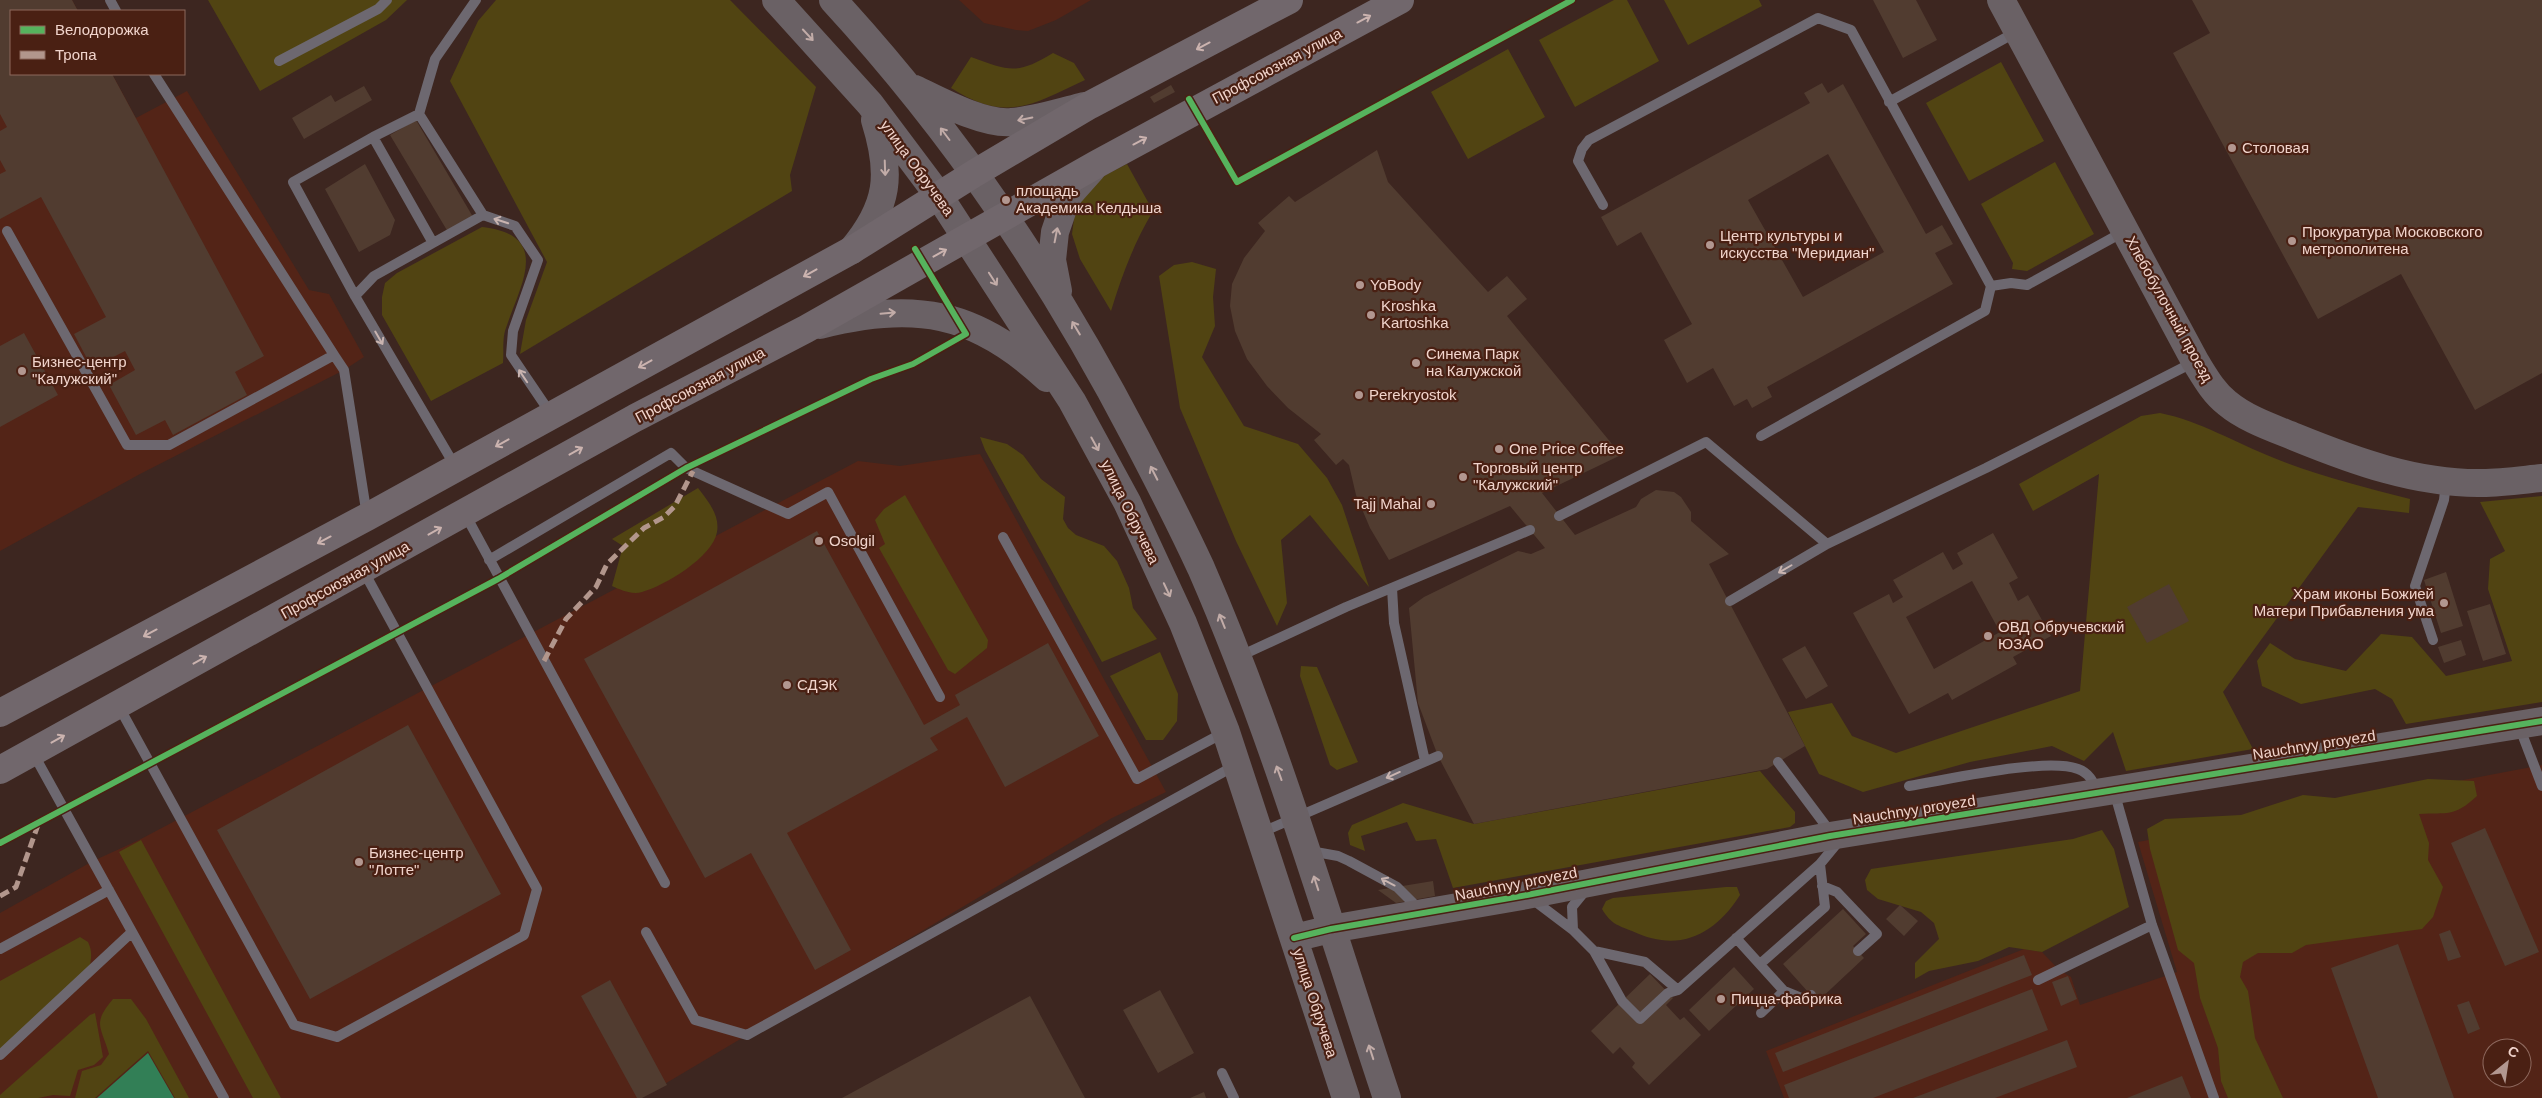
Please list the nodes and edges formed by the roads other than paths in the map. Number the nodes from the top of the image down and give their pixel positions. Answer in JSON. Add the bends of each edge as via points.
{"nodes":[{"id":1,"x":387,"y":0,"type":"edge"},
{"id":2,"x":476,"y":0,"type":"edge"},
{"id":3,"x":776,"y":0,"type":"edge"},
{"id":4,"x":833,"y":0,"type":"edge"},
{"id":5,"x":1289,"y":0,"type":"edge"},
{"id":6,"x":1400,"y":0,"type":"edge"},
{"id":7,"x":2002,"y":0,"type":"edge"},
{"id":8,"x":2018,"y":31,"type":"junction"},
{"id":9,"x":279,"y":61,"type":"dead end"},
{"id":10,"x":155,"y":75,"type":"edge"},
{"id":11,"x":909,"y":86,"type":"junction"},
{"id":12,"x":1889,"y":102,"type":"junction"},
{"id":13,"x":870,"y":104,"type":"junction"},
{"id":14,"x":1090,"y":105,"type":"junction"},
{"id":15,"x":419,"y":114,"type":"junction"},
{"id":16,"x":373,"y":137,"type":"junction"},
{"id":17,"x":1097,"y":164,"type":"junction"},
{"id":18,"x":975,"y":173,"type":"junction"},
{"id":19,"x":939,"y":196,"type":"junction"},
{"id":20,"x":1603,"y":206,"type":"dead end"},
{"id":21,"x":483,"y":215,"type":"junction"},
{"id":22,"x":1005,"y":215,"type":"junction"},
{"id":23,"x":7,"y":231,"type":"dead end"},
{"id":24,"x":2125,"y":231,"type":"junction"},
{"id":25,"x":967,"y":238,"type":"junction"},
{"id":26,"x":433,"y":243,"type":"junction"},
{"id":27,"x":852,"y":250,"type":"junction"},
{"id":28,"x":1991,"y":286,"type":"junction"},
{"id":29,"x":355,"y":296,"type":"junction"},
{"id":30,"x":1060,"y":300,"type":"junction"},
{"id":31,"x":806,"y":329,"type":"junction"},
{"id":32,"x":334,"y":355,"type":"junction"},
{"id":33,"x":2195,"y":361,"type":"junction"},
{"id":34,"x":1072,"y":401,"type":"junction"},
{"id":35,"x":552,"y":416,"type":"junction"},
{"id":36,"x":1761,"y":436,"type":"dead end"},
{"id":37,"x":456,"y":468,"type":"junction"},
{"id":38,"x":2542,"y":478,"type":"edge"},
{"id":39,"x":2447,"y":482,"type":"junction"},
{"id":40,"x":465,"y":514,"type":"junction"},
{"id":41,"x":367,"y":516,"type":"junction"},
{"id":42,"x":1560,"y":516,"type":"dead end"},
{"id":43,"x":1530,"y":530,"type":"dead end"},
{"id":44,"x":1003,"y":537,"type":"dead end"},
{"id":45,"x":1827,"y":544,"type":"junction"},
{"id":46,"x":489,"y":560,"type":"junction"},
{"id":47,"x":363,"y":570,"type":"junction"},
{"id":48,"x":1392,"y":588,"type":"junction"},
{"id":49,"x":1730,"y":601,"type":"dead end"},
{"id":50,"x":2433,"y":640,"type":"dead end"},
{"id":51,"x":1237,"y":658,"type":"junction"},
{"id":52,"x":940,"y":697,"type":"dead end"},
{"id":53,"x":118,"y":706,"type":"junction"},
{"id":54,"x":0,"y":713,"type":"edge"},
{"id":55,"x":2530,"y":723,"type":"edge"},
{"id":56,"x":1226,"y":732,"type":"junction"},
{"id":57,"x":33,"y":752,"type":"junction"},
{"id":58,"x":1438,"y":756,"type":"dead end"},
{"id":59,"x":1425,"y":761,"type":"junction"},
{"id":60,"x":1778,"y":762,"type":"dead end"},
{"id":61,"x":1236,"y":764,"type":"junction"},
{"id":62,"x":0,"y":770,"type":"edge"},
{"id":63,"x":1909,"y":786,"type":"dead end"},
{"id":64,"x":2542,"y":786,"type":"edge"},
{"id":65,"x":2106,"y":792,"type":"junction"},
{"id":66,"x":1295,"y":819,"type":"junction"},
{"id":67,"x":1259,"y":834,"type":"junction"},
{"id":68,"x":1837,"y":835,"type":"junction"},
{"id":69,"x":1306,"y":850,"type":"junction"},
{"id":70,"x":1820,"y":864,"type":"junction"},
{"id":71,"x":1597,"y":881,"type":"junction"},
{"id":72,"x":665,"y":883,"type":"dead end"},
{"id":73,"x":1822,"y":886,"type":"junction"},
{"id":74,"x":109,"y":890,"type":"junction"},
{"id":75,"x":1527,"y":895,"type":"junction"},
{"id":76,"x":1425,"y":914,"type":"junction"},
{"id":77,"x":2152,"y":925,"type":"junction"},
{"id":78,"x":1331,"y":929,"type":"junction"},
{"id":79,"x":1574,"y":930,"type":"junction"},
{"id":80,"x":132,"y":932,"type":"junction"},
{"id":81,"x":646,"y":932,"type":"dead end"},
{"id":82,"x":1294,"y":938,"type":"junction"},
{"id":83,"x":1736,"y":938,"type":"junction"},
{"id":84,"x":0,"y":950,"type":"edge"},
{"id":85,"x":1594,"y":950,"type":"junction"},
{"id":86,"x":1858,"y":951,"type":"dead end"},
{"id":87,"x":1760,"y":964,"type":"junction"},
{"id":88,"x":2038,"y":980,"type":"dead end"},
{"id":89,"x":1678,"y":990,"type":"junction"},
{"id":90,"x":1784,"y":991,"type":"junction"},
{"id":91,"x":1811,"y":995,"type":"dead end"},
{"id":92,"x":1761,"y":1013,"type":"dead end"},
{"id":93,"x":0,"y":1055,"type":"edge"},
{"id":94,"x":1222,"y":1073,"type":"dead end"},
{"id":95,"x":224,"y":1098,"type":"edge"},
{"id":96,"x":1234,"y":1098,"type":"edge"},
{"id":97,"x":1346,"y":1098,"type":"edge"},
{"id":98,"x":1387,"y":1098,"type":"edge"},
{"id":99,"x":2214,"y":1098,"type":"edge"}],
"edges":[{"from":1,"to":9,"type":"lane","via":[[378,9]]},
{"from":2,"to":15,"type":"lane","via":[[435,59]]},
{"from":3,"to":13,"type":"main road","name":"улица Обручева","one_way":true},
{"from":4,"to":11,"type":"main road"},
{"from":5,"to":14,"type":"main road","one_way":true},
{"from":17,"to":6,"type":"main road","name":"Профсоюзная улица","one_way":true},
{"from":7,"to":8,"type":"main road","name":"Хлебобулочный проезд"},
{"from":8,"to":12,"type":"lane"},
{"from":8,"to":24,"type":"main road","name":"Хлебобулочный проезд"},
{"from":10,"to":32,"type":"lane"},
{"from":14,"to":11,"type":"main road","one_way":true,"via":[[1011,122],[953,107]]},
{"from":18,"to":11,"type":"main road","one_way":true},
{"from":12,"to":20,"type":"lane","via":[[1851,30],[1818,18],[1589,140],[1578,160]]},
{"from":12,"to":28,"type":"lane"},
{"from":13,"to":19,"type":"main road","name":"улица Обручева"},
{"from":13,"to":27,"type":"main road","one_way":true,"via":[[884,150],[885,178],[881,203],[870,228]]},
{"from":14,"to":18,"type":"main road"},
{"from":15,"to":16,"type":"lane"},
{"from":15,"to":21,"type":"lane"},
{"from":16,"to":26,"type":"lane"},
{"from":16,"to":29,"type":"lane","via":[[293,182]]},
{"from":17,"to":22,"type":"main road","name":"Профсоюзная улица"},
{"from":30,"to":17,"type":"main road","one_way":true,"via":[[1052,260],[1055,232],[1068,197]]},
{"from":18,"to":19,"type":"main road"},
{"from":18,"to":22,"type":"main road"},
{"from":19,"to":25,"type":"main road","name":"улица Обручева"},
{"from":19,"to":27,"type":"main road"},
{"from":21,"to":26,"type":"lane"},
{"from":35,"to":21,"type":"lane","one_way":true,"via":[[511,355],[512,331],[538,260],[515,226]]},
{"from":22,"to":25,"type":"main road","name":"Профсоюзная улица"},
{"from":22,"to":30,"type":"main road"},
{"from":23,"to":32,"type":"lane","via":[[127,445],[169,445]]},
{"from":24,"to":28,"type":"lane","via":[[2027,285]]},
{"from":24,"to":33,"type":"main road","name":"Хлебобулочный проезд"},
{"from":31,"to":25,"type":"main road","name":"Профсоюзная улица","one_way":true},
{"from":25,"to":34,"type":"main road","name":"улица Обручева","one_way":true},
{"from":26,"to":29,"type":"lane","via":[[374,276]]},
{"from":27,"to":35,"type":"main road","one_way":true},
{"from":28,"to":36,"type":"lane","via":[[1985,311]]},
{"from":29,"to":37,"type":"lane","one_way":true},
{"from":51,"to":30,"type":"main road","one_way":true,"via":[[1200,568],[1158,480]]},
{"from":31,"to":34,"type":"main road","one_way":true,"via":[[856,316],[895,312],[937,316],[968,325],[1002,342],[1030,362]]},
{"from":40,"to":31,"type":"main road","name":"Профсоюзная улица","one_way":true,"via":[[635,418]]},
{"from":32,"to":41,"type":"lane","via":[[344,370]]},
{"from":33,"to":39,"type":"main road","name":"Хлебобулочный проезд","via":[[2212,389],[2251,418],[2337,454],[2402,474]]},
{"from":33,"to":45,"type":"lane","via":[[1986,468]]},
{"from":34,"to":56,"type":"main road","name":"улица Обручева","one_way":true,"via":[[1127,502],[1183,623]]},
{"from":35,"to":37,"type":"main road","one_way":true},
{"from":37,"to":41,"type":"main road"},
{"from":38,"to":39,"type":"main road","name":"Хлебобулочный проезд"},
{"from":39,"to":50,"type":"lane","via":[[2415,586]]},
{"from":40,"to":46,"type":"lane"},
{"from":47,"to":40,"type":"main road","name":"Профсоюзная улица","one_way":true},
{"from":41,"to":54,"type":"main road","one_way":true},
{"from":42,"to":45,"type":"lane","via":[[1706,442]]},
{"from":43,"to":48,"type":"lane"},
{"from":44,"to":56,"type":"lane","via":[[1137,779]]},
{"from":45,"to":49,"type":"lane","one_way":true},
{"from":46,"to":52,"type":"lane","via":[[671,453],[686,468],[788,514],[828,492]]},
{"from":46,"to":72,"type":"lane"},
{"from":53,"to":47,"type":"main road","name":"Профсоюзная улица","one_way":true},
{"from":47,"to":53,"type":"lane","via":[[537,888],[524,935],[337,1037],[294,1025]]},
{"from":48,"to":51,"type":"lane"},
{"from":48,"to":59,"type":"lane","via":[[1394,623]]},
{"from":66,"to":51,"type":"main road","one_way":true},
{"from":57,"to":53,"type":"main road","name":"Профсоюзная улица","one_way":true},
{"from":55,"to":64,"type":"lane"},
{"from":55,"to":65,"type":"main road","name":"Nauchnyy proyezd"},
{"from":56,"to":61,"type":"main road","name":"улица Обручева"},
{"from":57,"to":62,"type":"main road","name":"Профсоюзная улица"},
{"from":57,"to":74,"type":"lane"},
{"from":58,"to":59,"type":"lane"},
{"from":59,"to":66,"type":"lane","one_way":true},
{"from":60,"to":68,"type":"lane","via":[[1826,826]]},
{"from":61,"to":67,"type":"main road","name":"улица Обручева"},
{"from":61,"to":81,"type":"lane","via":[[747,1035],[695,1020]]},
{"from":63,"to":65,"type":"lane","via":[[2028,767],[2060,767],[2078,769]]},
{"from":65,"to":68,"type":"main road","name":"Nauchnyy proyezd"},
{"from":65,"to":77,"type":"lane"},
{"from":66,"to":67,"type":"lane"},
{"from":66,"to":69,"type":"main road"},
{"from":67,"to":82,"type":"main road","name":"улица Обручева"},
{"from":68,"to":70,"type":"lane"},
{"from":68,"to":71,"type":"main road","name":"Nauchnyy proyezd"},
{"from":76,"to":69,"type":"lane","one_way":true,"via":[[1397,887],[1349,861]]},
{"from":78,"to":69,"type":"main road","one_way":true},
{"from":70,"to":73,"type":"lane"},
{"from":70,"to":83,"type":"lane"},
{"from":71,"to":75,"type":"main road","name":"Nauchnyy proyezd"},
{"from":71,"to":79,"type":"lane","via":[[1579,895],[1572,906]]},
{"from":73,"to":86,"type":"lane","via":[[1838,892],[1877,934]]},
{"from":73,"to":87,"type":"lane","via":[[1825,906]]},
{"from":74,"to":80,"type":"lane"},
{"from":74,"to":84,"type":"lane"},
{"from":75,"to":76,"type":"main road","name":"Nauchnyy proyezd"},
{"from":75,"to":79,"type":"lane"},
{"from":76,"to":78,"type":"main road","name":"Nauchnyy proyezd"},
{"from":77,"to":88,"type":"lane"},
{"from":77,"to":99,"type":"lane"},
{"from":78,"to":82,"type":"main road","name":"Nauchnyy proyezd"},
{"from":98,"to":78,"type":"main road","one_way":true},
{"from":79,"to":85,"type":"lane"},
{"from":80,"to":93,"type":"lane"},
{"from":80,"to":95,"type":"lane"},
{"from":82,"to":97,"type":"main road","name":"улица Обручева"},
{"from":83,"to":87,"type":"lane"},
{"from":83,"to":89,"type":"lane"},
{"from":85,"to":89,"type":"lane","via":[[1645,962]]},
{"from":85,"to":89,"type":"lane","via":[[1622,1001],[1640,1019],[1668,993]]},
{"from":87,"to":90,"type":"lane"},
{"from":90,"to":91,"type":"lane","via":[[1806,1000]]},
{"from":90,"to":92,"type":"lane"},
{"from":94,"to":96,"type":"lane"}]}
